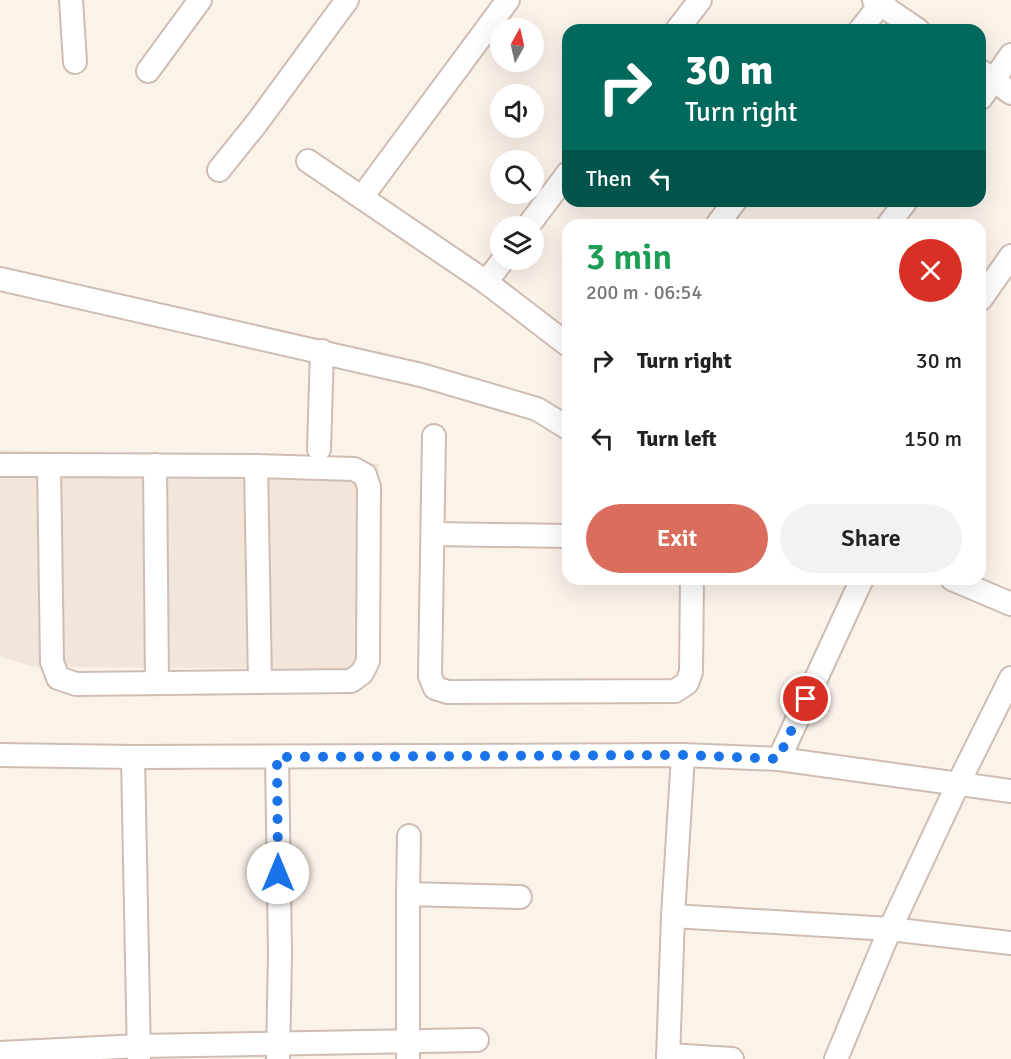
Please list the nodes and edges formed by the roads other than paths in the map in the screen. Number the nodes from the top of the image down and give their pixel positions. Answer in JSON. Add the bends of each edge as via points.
{"nodes":[{"id":1,"x":70,"y":0,"type":"edge"},
{"id":2,"x":200,"y":0,"type":"edge"},
{"id":3,"x":347,"y":0,"type":"edge"},
{"id":4,"x":508,"y":0,"type":"edge"},
{"id":5,"x":700,"y":0,"type":"edge"},
{"id":6,"x":879,"y":2,"type":"edge"},
{"id":7,"x":682,"y":24,"type":"edge"},
{"id":8,"x":864,"y":24,"type":"edge"},
{"id":9,"x":910,"y":24,"type":"edge"},
{"id":10,"x":1011,"y":55,"type":"edge"},
{"id":11,"x":75,"y":62,"type":"dead end"},
{"id":12,"x":148,"y":71,"type":"dead end"},
{"id":13,"x":996,"y":81,"type":"edge"},
{"id":14,"x":986,"y":92,"type":"edge"},
{"id":15,"x":308,"y":161,"type":"dead end"},
{"id":16,"x":219,"y":170,"type":"dead end"},
{"id":17,"x":562,"y":181,"type":"edge"},
{"id":18,"x":362,"y":197,"type":"junction"},
{"id":19,"x":536,"y":216,"type":"edge"},
{"id":20,"x":1011,"y":256,"type":"edge"},
{"id":21,"x":495,"y":270,"type":"edge"},
{"id":22,"x":0,"y":279,"type":"edge"},
{"id":23,"x":486,"y":282,"type":"junction"},
{"id":24,"x":986,"y":292,"type":"edge"},
{"id":25,"x":562,"y":340,"type":"edge"},
{"id":26,"x":322,"y":351,"type":"junction"},
{"id":27,"x":562,"y":424,"type":"edge"},
{"id":28,"x":434,"y":436,"type":"dead end"},
{"id":29,"x":319,"y":449,"type":"dead end"},
{"id":30,"x":0,"y":465,"type":"edge"},
{"id":31,"x":49,"y":465,"type":"junction"},
{"id":32,"x":155,"y":465,"type":"junction"},
{"id":33,"x":256,"y":466,"type":"junction"},
{"id":34,"x":433,"y":534,"type":"junction"},
{"id":35,"x":562,"y":536,"type":"edge"},
{"id":36,"x":692,"y":585,"type":"edge"},
{"id":37,"x":859,"y":585,"type":"edge"},
{"id":38,"x":966,"y":585,"type":"edge"},
{"id":39,"x":1011,"y":604,"type":"edge"},
{"id":40,"x":1011,"y":678,"type":"edge"},
{"id":41,"x":260,"y":682,"type":"junction"},
{"id":42,"x":157,"y":683,"type":"junction"},
{"id":43,"x":0,"y":755,"type":"edge"},
{"id":44,"x":683,"y":755,"type":"junction"},
{"id":45,"x":133,"y":757,"type":"junction"},
{"id":46,"x":277,"y":757,"type":"junction"},
{"id":47,"x":778,"y":759,"type":"junction"},
{"id":48,"x":958,"y":784,"type":"junction"},
{"id":49,"x":1011,"y":791,"type":"edge"},
{"id":50,"x":409,"y":836,"type":"dead end"},
{"id":51,"x":408,"y":894,"type":"junction"},
{"id":52,"x":520,"y":897,"type":"dead end"},
{"id":53,"x":673,"y":916,"type":"junction"},
{"id":54,"x":890,"y":929,"type":"junction"},
{"id":55,"x":1011,"y":943,"type":"edge"},
{"id":56,"x":477,"y":1040,"type":"dead end"},
{"id":57,"x":278,"y":1051,"type":"edge"},
{"id":58,"x":408,"y":1051,"type":"edge"},
{"id":59,"x":139,"y":1052,"type":"edge"},
{"id":60,"x":0,"y":1053,"type":"edge"},
{"id":61,"x":668,"y":1057,"type":"edge"},
{"id":62,"x":732,"y":1059,"type":"edge"},
{"id":63,"x":836,"y":1059,"type":"edge"}],
"edges":[{"from":1,"to":11,"type":"street"},
{"from":2,"to":12,"type":"street"},
{"from":3,"to":16,"type":"street"},
{"from":4,"to":18,"type":"street"},
{"from":5,"to":7,"type":"street"},
{"from":6,"to":8,"type":"street"},
{"from":6,"to":9,"type":"street"},
{"from":10,"to":13,"type":"street"},
{"from":13,"to":14,"type":"street"},
{"from":15,"to":18,"type":"street"},
{"from":17,"to":19,"type":"street"},
{"from":18,"to":23,"type":"street"},
{"from":20,"to":24,"type":"street"},
{"from":21,"to":23,"type":"street"},
{"from":22,"to":26,"type":"street"},
{"from":23,"to":25,"type":"street"},
{"from":26,"to":27,"type":"street","via":[[502,398],[537,409]]},
{"from":26,"to":29,"type":"street"},
{"from":28,"to":34,"type":"street"},
{"from":30,"to":31,"type":"street"},
{"from":31,"to":32,"type":"street"},
{"from":31,"to":42,"type":"street","via":[[52,662],[58,678],[76,684]]},
{"from":32,"to":33,"type":"street"},
{"from":32,"to":42,"type":"street"},
{"from":33,"to":41,"type":"street"},
{"from":33,"to":41,"type":"street","via":[[354,469],[365,475],[369,487],[368,661],[362,674],[351,681]]},
{"from":34,"to":35,"type":"street"},
{"from":34,"to":36,"type":"street","via":[[430,676],[435,688],[448,692],[675,691],[687,682],[691,672]]},
{"from":37,"to":47,"type":"street"},
{"from":38,"to":39,"type":"street"},
{"from":40,"to":48,"type":"street"},
{"from":41,"to":42,"type":"street"},
{"from":43,"to":45,"type":"street"},
{"from":44,"to":46,"type":"street"},
{"from":44,"to":47,"type":"street"},
{"from":44,"to":53,"type":"street"},
{"from":45,"to":46,"type":"street"},
{"from":45,"to":59,"type":"street"},
{"from":46,"to":57,"type":"street"},
{"from":47,"to":48,"type":"street"},
{"from":48,"to":49,"type":"street"},
{"from":48,"to":54,"type":"street"},
{"from":50,"to":51,"type":"street"},
{"from":51,"to":52,"type":"street"},
{"from":51,"to":58,"type":"street"},
{"from":53,"to":54,"type":"street"},
{"from":53,"to":61,"type":"street"},
{"from":54,"to":55,"type":"street"},
{"from":54,"to":63,"type":"street"},
{"from":56,"to":58,"type":"street"},
{"from":57,"to":58,"type":"street"},
{"from":57,"to":59,"type":"street"},
{"from":59,"to":60,"type":"street"},
{"from":61,"to":62,"type":"street"}]}
